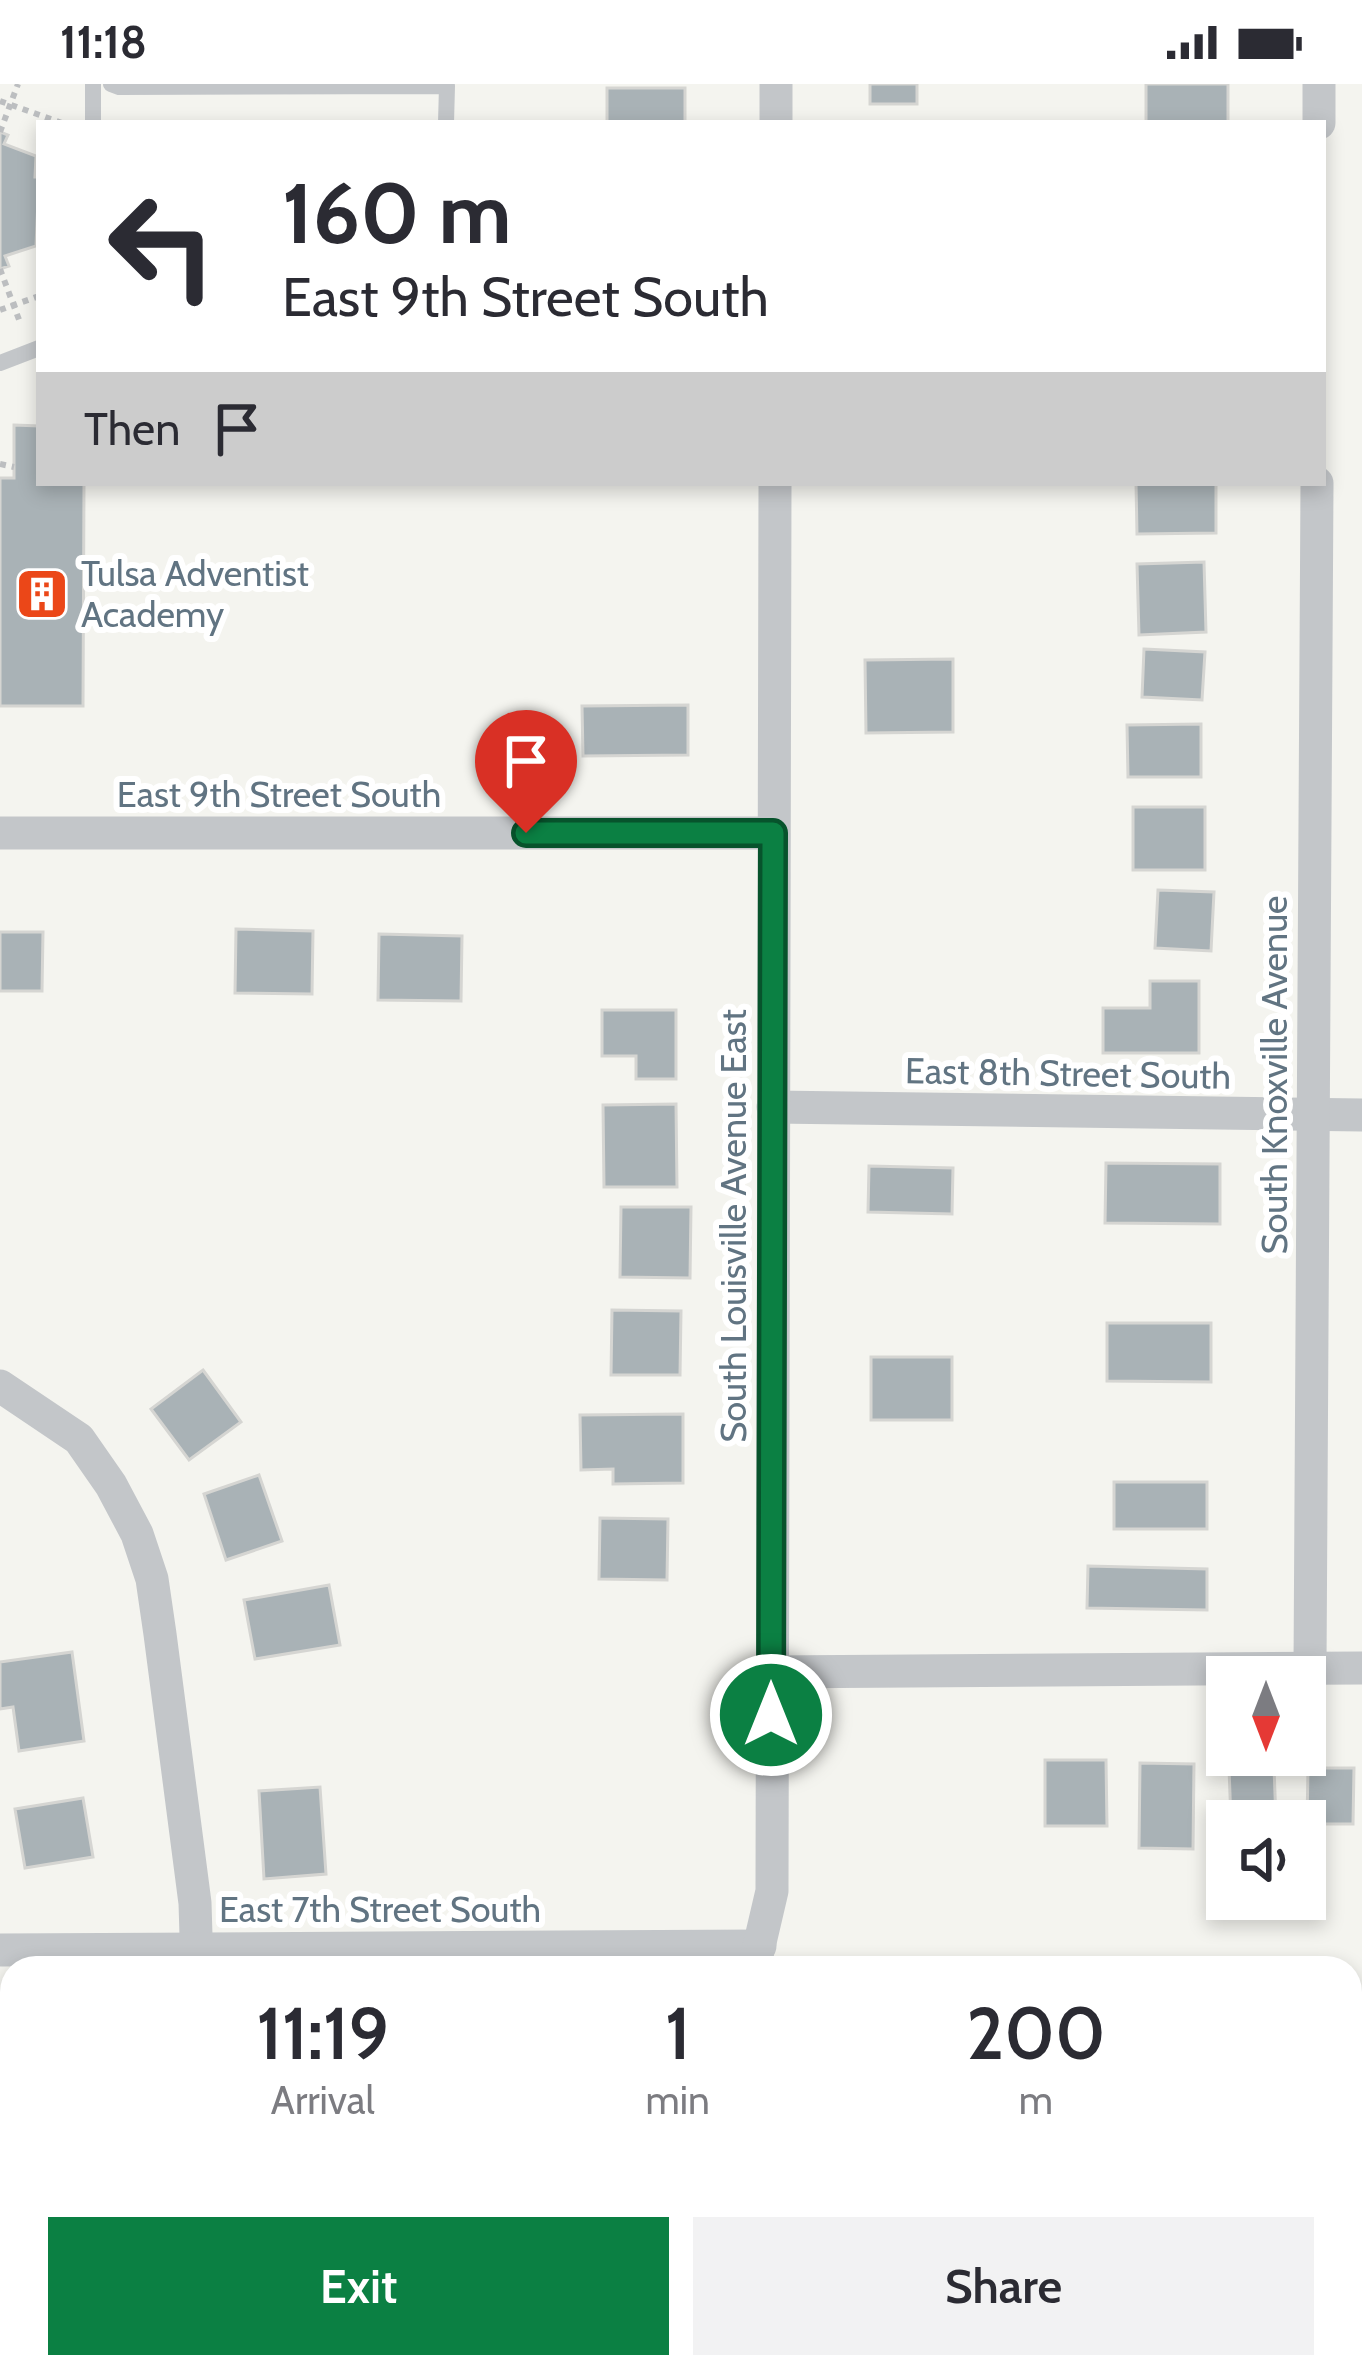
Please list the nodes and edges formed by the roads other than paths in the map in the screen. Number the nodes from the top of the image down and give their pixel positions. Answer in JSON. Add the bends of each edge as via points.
{"nodes":[{"id":1,"x":93,"y":84,"type":"edge"},
{"id":2,"x":111,"y":84,"type":"edge"},
{"id":3,"x":776,"y":84,"type":"edge"},
{"id":4,"x":1319,"y":84,"type":"edge"},
{"id":5,"x":93,"y":120,"type":"edge"},
{"id":6,"x":446,"y":120,"type":"edge"},
{"id":7,"x":776,"y":120,"type":"edge"},
{"id":8,"x":1319,"y":120,"type":"edge"},
{"id":9,"x":34,"y":350,"type":"edge"},
{"id":10,"x":0,"y":362,"type":"edge"},
{"id":11,"x":775,"y":486,"type":"edge"},
{"id":12,"x":1317,"y":486,"type":"edge"},
{"id":13,"x":0,"y":833,"type":"edge"},
{"id":14,"x":773,"y":833,"type":"junction"},
{"id":15,"x":773,"y":1107,"type":"junction"},
{"id":16,"x":1312,"y":1115,"type":"junction"},
{"id":17,"x":1362,"y":1115,"type":"edge"},
{"id":18,"x":0,"y":1386,"type":"edge"},
{"id":19,"x":1310,"y":1656,"type":"edge"},
{"id":20,"x":1326,"y":1668,"type":"edge"},
{"id":21,"x":1362,"y":1668,"type":"edge"},
{"id":22,"x":1206,"y":1669,"type":"edge"},
{"id":23,"x":770,"y":1672,"type":"junction"},
{"id":24,"x":0,"y":1950,"type":"edge"},
{"id":25,"x":148,"y":1956,"type":"edge"},
{"id":26,"x":197,"y":1956,"type":"edge"},
{"id":27,"x":757,"y":1956,"type":"edge"}],
"edges":[{"from":1,"to":5,"type":"lane"},
{"from":2,"to":6,"type":"lane","via":[[447,86]]},
{"from":3,"to":7,"type":"street"},
{"from":4,"to":8,"type":"street"},
{"from":9,"to":10,"type":"lane"},
{"from":11,"to":14,"type":"street","name":"South Louisville Avenue East"},
{"from":12,"to":16,"type":"street","name":"South Knoxville Avenue"},
{"from":13,"to":14,"type":"street","name":"East 9th Street South"},
{"from":14,"to":15,"type":"street","name":"South Louisville Avenue East"},
{"from":15,"to":16,"type":"street","name":"East 8th Street South"},
{"from":15,"to":23,"type":"street","name":"South Louisville Avenue East"},
{"from":16,"to":17,"type":"street","name":"East 8th Street South"},
{"from":16,"to":19,"type":"street","name":"South Knoxville Avenue"},
{"from":18,"to":26,"type":"street","via":[[79,1439],[137,1534],[152,1579]]},
{"from":20,"to":21,"type":"street"},
{"from":22,"to":23,"type":"street"},
{"from":23,"to":27,"type":"street","name":"South Louisville Avenue East","via":[[772,1891]]},
{"from":24,"to":25,"type":"street","name":"East 7th Street South"}]}
